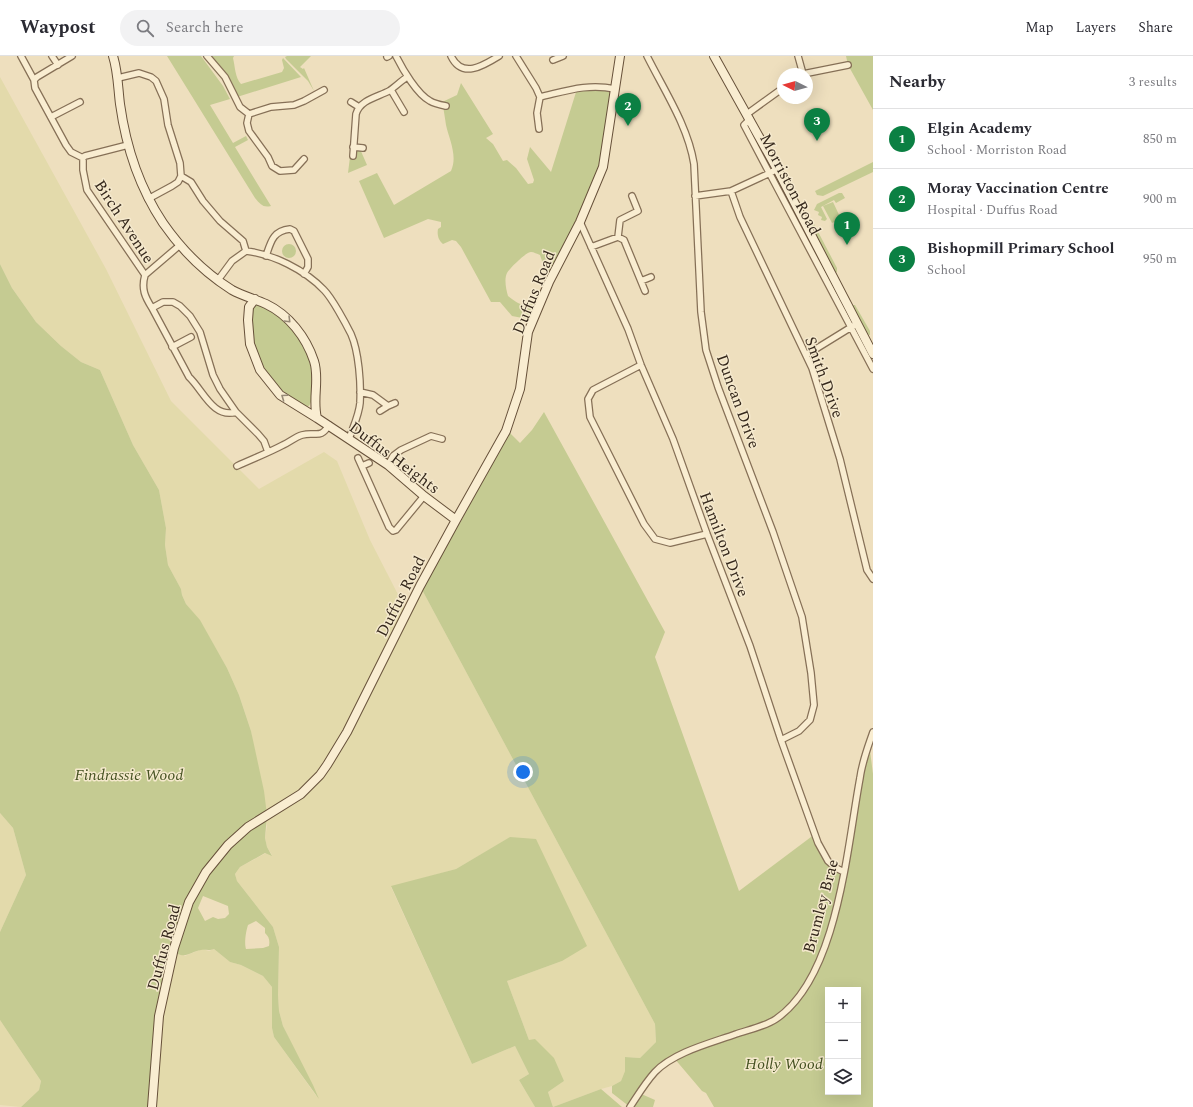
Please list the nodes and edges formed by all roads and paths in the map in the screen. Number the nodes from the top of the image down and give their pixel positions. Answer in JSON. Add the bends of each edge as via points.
{"nodes":[{"id":1,"x":21,"y":56,"type":"edge"},
{"id":2,"x":52,"y":56,"type":"edge"},
{"id":3,"x":72,"y":56,"type":"edge"},
{"id":4,"x":113,"y":56,"type":"edge"},
{"id":5,"x":207,"y":56,"type":"edge"},
{"id":6,"x":396,"y":56,"type":"edge"},
{"id":7,"x":451,"y":56,"type":"edge"},
{"id":8,"x":499,"y":56,"type":"edge"},
{"id":9,"x":516,"y":56,"type":"edge"},
{"id":10,"x":620,"y":56,"type":"edge"},
{"id":11,"x":647,"y":56,"type":"edge"},
{"id":12,"x":714,"y":56,"type":"edge"},
{"id":13,"x":798,"y":56,"type":"edge"},
{"id":14,"x":563,"y":58,"type":"edge"},
{"id":15,"x":553,"y":60,"type":"dead end"},
{"id":16,"x":58,"y":65,"type":"junction"},
{"id":17,"x":848,"y":65,"type":"dead end"},
{"id":18,"x":801,"y":68,"type":"edge"},
{"id":19,"x":813,"y":72,"type":"edge"},
{"id":20,"x":407,"y":77,"type":"junction"},
{"id":21,"x":118,"y":78,"type":"junction"},
{"id":22,"x":34,"y":80,"type":"junction"},
{"id":23,"x":615,"y":89,"type":"junction"},
{"id":24,"x":324,"y":90,"type":"dead end"},
{"id":25,"x":390,"y":90,"type":"junction"},
{"id":26,"x":777,"y":93,"type":"edge"},
{"id":27,"x":540,"y":97,"type":"junction"},
{"id":28,"x":80,"y":102,"type":"dead end"},
{"id":29,"x":351,"y":102,"type":"dead end"},
{"id":30,"x":446,"y":106,"type":"dead end"},
{"id":31,"x":359,"y":107,"type":"junction"},
{"id":32,"x":404,"y":112,"type":"dead end"},
{"id":33,"x":249,"y":114,"type":"junction"},
{"id":34,"x":748,"y":116,"type":"junction"},
{"id":35,"x":51,"y":117,"type":"junction"},
{"id":36,"x":540,"y":129,"type":"dead end"},
{"id":37,"x":128,"y":146,"type":"junction"},
{"id":38,"x":353,"y":147,"type":"junction"},
{"id":39,"x":363,"y":148,"type":"dead end"},
{"id":40,"x":353,"y":156,"type":"dead end"},
{"id":41,"x":83,"y":158,"type":"junction"},
{"id":42,"x":304,"y":159,"type":"dead end"},
{"id":43,"x":773,"y":171,"type":"junction"},
{"id":44,"x":182,"y":176,"type":"junction"},
{"id":45,"x":731,"y":191,"type":"junction"},
{"id":46,"x":632,"y":196,"type":"dead end"},
{"id":47,"x":695,"y":196,"type":"junction"},
{"id":48,"x":148,"y":199,"type":"junction"},
{"id":49,"x":580,"y":222,"type":"junction"},
{"id":50,"x":618,"y":236,"type":"junction"},
{"id":51,"x":180,"y":245,"type":"junction"},
{"id":52,"x":591,"y":247,"type":"junction"},
{"id":53,"x":246,"y":251,"type":"junction"},
{"id":54,"x":266,"y":256,"type":"junction"},
{"id":55,"x":304,"y":274,"type":"junction"},
{"id":56,"x":145,"y":275,"type":"junction"},
{"id":57,"x":651,"y":276,"type":"dead end"},
{"id":58,"x":218,"y":280,"type":"junction"},
{"id":59,"x":641,"y":281,"type":"junction"},
{"id":60,"x":645,"y":291,"type":"dead end"},
{"id":61,"x":239,"y":293,"type":"junction"},
{"id":62,"x":255,"y":299,"type":"junction"},
{"id":63,"x":249,"y":307,"type":"junction"},
{"id":64,"x":152,"y":308,"type":"junction"},
{"id":65,"x":854,"y":325,"type":"junction"},
{"id":66,"x":192,"y":337,"type":"dead end"},
{"id":67,"x":172,"y":347,"type":"junction"},
{"id":68,"x":873,"y":354,"type":"edge"},
{"id":69,"x":806,"y":355,"type":"junction"},
{"id":70,"x":641,"y":365,"type":"junction"},
{"id":71,"x":873,"y":369,"type":"edge"},
{"id":72,"x":360,"y":392,"type":"junction"},
{"id":73,"x":394,"y":402,"type":"dead end"},
{"id":74,"x":315,"y":404,"type":"junction"},
{"id":75,"x":388,"y":406,"type":"junction"},
{"id":76,"x":304,"y":410,"type":"junction"},
{"id":77,"x":380,"y":411,"type":"dead end"},
{"id":78,"x":236,"y":412,"type":"junction"},
{"id":79,"x":317,"y":418,"type":"junction"},
{"id":80,"x":329,"y":425,"type":"junction"},
{"id":81,"x":349,"y":438,"type":"junction"},
{"id":82,"x":442,"y":439,"type":"dead end"},
{"id":83,"x":268,"y":452,"type":"junction"},
{"id":84,"x":358,"y":458,"type":"dead end"},
{"id":85,"x":369,"y":463,"type":"dead end"},
{"id":86,"x":388,"y":465,"type":"junction"},
{"id":87,"x":237,"y":466,"type":"dead end"},
{"id":88,"x":362,"y":466,"type":"junction"},
{"id":89,"x":424,"y":496,"type":"junction"},
{"id":90,"x":456,"y":520,"type":"junction"},
{"id":91,"x":707,"y":534,"type":"junction"},
{"id":92,"x":873,"y":579,"type":"edge"},
{"id":93,"x":873,"y":732,"type":"edge"},
{"id":94,"x":781,"y":740,"type":"junction"},
{"id":95,"x":844,"y":872,"type":"junction"},
{"id":96,"x":152,"y":1107,"type":"edge"},
{"id":97,"x":630,"y":1107,"type":"edge"}],
"edges":[{"from":1,"to":22,"type":"street"},
{"from":2,"to":16,"type":"street"},
{"from":3,"to":16,"type":"street"},
{"from":4,"to":21,"type":"main road"},
{"from":5,"to":33,"type":"street","via":[[225,77],[240,107]]},
{"from":6,"to":20,"type":"street"},
{"from":7,"to":8,"type":"street","via":[[454,63],[469,69],[486,65]]},
{"from":9,"to":27,"type":"street"},
{"from":10,"to":23,"type":"main road","name":"Duffus Road"},
{"from":11,"to":47,"type":"street","name":"Duncan Drive","via":[[691,146]]},
{"from":12,"to":34,"type":"main road","name":"Morriston Road"},
{"from":13,"to":18,"type":"street"},
{"from":14,"to":15,"type":"street"},
{"from":16,"to":22,"type":"street"},
{"from":17,"to":19,"type":"street"},
{"from":20,"to":25,"type":"street"},
{"from":20,"to":30,"type":"street","via":[[430,101]]},
{"from":21,"to":37,"type":"main road"},
{"from":21,"to":44,"type":"street","via":[[140,73],[156,81],[164,99],[168,126]]},
{"from":22,"to":35,"type":"street"},
{"from":23,"to":27,"type":"street","via":[[589,86]]},
{"from":23,"to":49,"type":"main road","name":"Duffus Road","via":[[605,158]]},
{"from":24,"to":33,"type":"street","via":[[294,105],[271,107]]},
{"from":25,"to":31,"type":"street"},
{"from":25,"to":32,"type":"street"},
{"from":26,"to":34,"type":"street"},
{"from":27,"to":36,"type":"street","via":[[537,113]]},
{"from":28,"to":35,"type":"street"},
{"from":29,"to":31,"type":"street"},
{"from":31,"to":38,"type":"street"},
{"from":33,"to":42,"type":"street","via":[[249,131],[268,156],[272,166],[280,171],[294,170]]},
{"from":34,"to":43,"type":"main road","name":"Morriston Road"},
{"from":35,"to":41,"type":"street","via":[[71,152]]},
{"from":37,"to":41,"type":"street"},
{"from":37,"to":48,"type":"main road"},
{"from":38,"to":39,"type":"street"},
{"from":38,"to":40,"type":"street"},
{"from":41,"to":56,"type":"street","name":"Birch Avenue","via":[[82,170],[87,190]]},
{"from":43,"to":45,"type":"street"},
{"from":43,"to":65,"type":"main road","name":"Morriston Road"},
{"from":44,"to":48,"type":"street","via":[[178,182]]},
{"from":44,"to":53,"type":"street","via":[[191,182],[220,221],[242,241]]},
{"from":45,"to":47,"type":"street"},
{"from":45,"to":69,"type":"street","name":"Smith Drive","via":[[743,224]]},
{"from":46,"to":50,"type":"street","via":[[638,211],[620,220]]},
{"from":47,"to":94,"type":"street","name":"Duncan Drive","via":[[701,312],[706,350],[802,617],[811,673],[814,705],[810,720],[799,731]]},
{"from":48,"to":51,"type":"main road"},
{"from":49,"to":52,"type":"street","name":"Hamilton Drive"},
{"from":49,"to":90,"type":"main road","name":"Duffus Road","via":[[549,282],[528,332],[520,388],[506,431]]},
{"from":50,"to":52,"type":"street"},
{"from":50,"to":59,"type":"street","via":[[626,243]]},
{"from":51,"to":56,"type":"street"},
{"from":51,"to":58,"type":"main road"},
{"from":52,"to":70,"type":"street","name":"Hamilton Drive","via":[[628,329]]},
{"from":53,"to":54,"type":"street"},
{"from":53,"to":58,"type":"street","via":[[232,261]]},
{"from":54,"to":55,"type":"street","via":[[290,265]]},
{"from":54,"to":55,"type":"street","via":[[271,239],[278,233],[290,229],[294,231],[308,259],[308,267]]},
{"from":55,"to":72,"type":"street","via":[[324,290],[352,335],[359,366]]},
{"from":56,"to":64,"type":"street","via":[[144,295]]},
{"from":57,"to":59,"type":"street"},
{"from":58,"to":61,"type":"main road"},
{"from":59,"to":60,"type":"street"},
{"from":61,"to":62,"type":"main road"},
{"from":61,"to":63,"type":"main road"},
{"from":62,"to":63,"type":"main road"},
{"from":62,"to":74,"type":"main road","one_way":true,"via":[[284,315],[305,340],[314,361],[317,381]]},
{"from":76,"to":63,"type":"main road","name":"Duffus Heights","one_way":true,"via":[[280,395],[260,370],[250,344]]},
{"from":64,"to":67,"type":"street"},
{"from":64,"to":78,"type":"street","via":[[163,302],[173,302],[190,316],[200,332],[213,375]]},
{"from":65,"to":68,"type":"main road","name":"Morriston Road"},
{"from":65,"to":69,"type":"street"},
{"from":65,"to":71,"type":"street","name":"Morriston Road"},
{"from":66,"to":67,"type":"street"},
{"from":67,"to":78,"type":"street","via":[[203,396],[222,413]]},
{"from":69,"to":92,"type":"street","name":"Smith Drive","via":[[840,460],[867,570]]},
{"from":70,"to":91,"type":"street","name":"Hamilton Drive","via":[[673,439]]},
{"from":70,"to":91,"type":"street","via":[[593,390],[588,400],[590,416],[644,524],[655,539],[670,543]]},
{"from":72,"to":75,"type":"street","via":[[373,394]]},
{"from":72,"to":81,"type":"street","via":[[360,405]]},
{"from":73,"to":75,"type":"street"},
{"from":74,"to":76,"type":"main road"},
{"from":74,"to":79,"type":"main road"},
{"from":75,"to":77,"type":"street"},
{"from":76,"to":79,"type":"main road","name":"Duffus Heights"},
{"from":78,"to":83,"type":"street","via":[[264,441]]},
{"from":79,"to":80,"type":"main road","name":"Duffus Heights"},
{"from":80,"to":81,"type":"main road","name":"Duffus Heights"},
{"from":80,"to":83,"type":"street","via":[[322,434],[303,434]]},
{"from":81,"to":86,"type":"main road","name":"Duffus Heights"},
{"from":82,"to":86,"type":"street","via":[[431,436],[400,450]]},
{"from":83,"to":87,"type":"street"},
{"from":84,"to":88,"type":"street"},
{"from":85,"to":88,"type":"street"},
{"from":86,"to":89,"type":"main road","name":"Duffus Heights"},
{"from":88,"to":89,"type":"street","via":[[393,531]]},
{"from":89,"to":90,"type":"main road","name":"Duffus Heights"},
{"from":90,"to":96,"type":"main road","name":"Duffus Road","via":[[347,732],[327,765],[301,794],[248,827],[228,845],[206,872],[189,902],[174,948],[159,1016]]},
{"from":91,"to":94,"type":"street","name":"Hamilton Drive","via":[[750,646]]},
{"from":93,"to":95,"type":"street","name":"Brumley Brae","via":[[860,776]]},
{"from":94,"to":95,"type":"street","name":"Hamilton Drive","via":[[818,843],[828,862]]},
{"from":95,"to":97,"type":"street","name":"Brumley Brae","via":[[820,959],[803,991],[792,1004],[768,1023],[687,1051],[674,1058],[656,1071]]}]}
